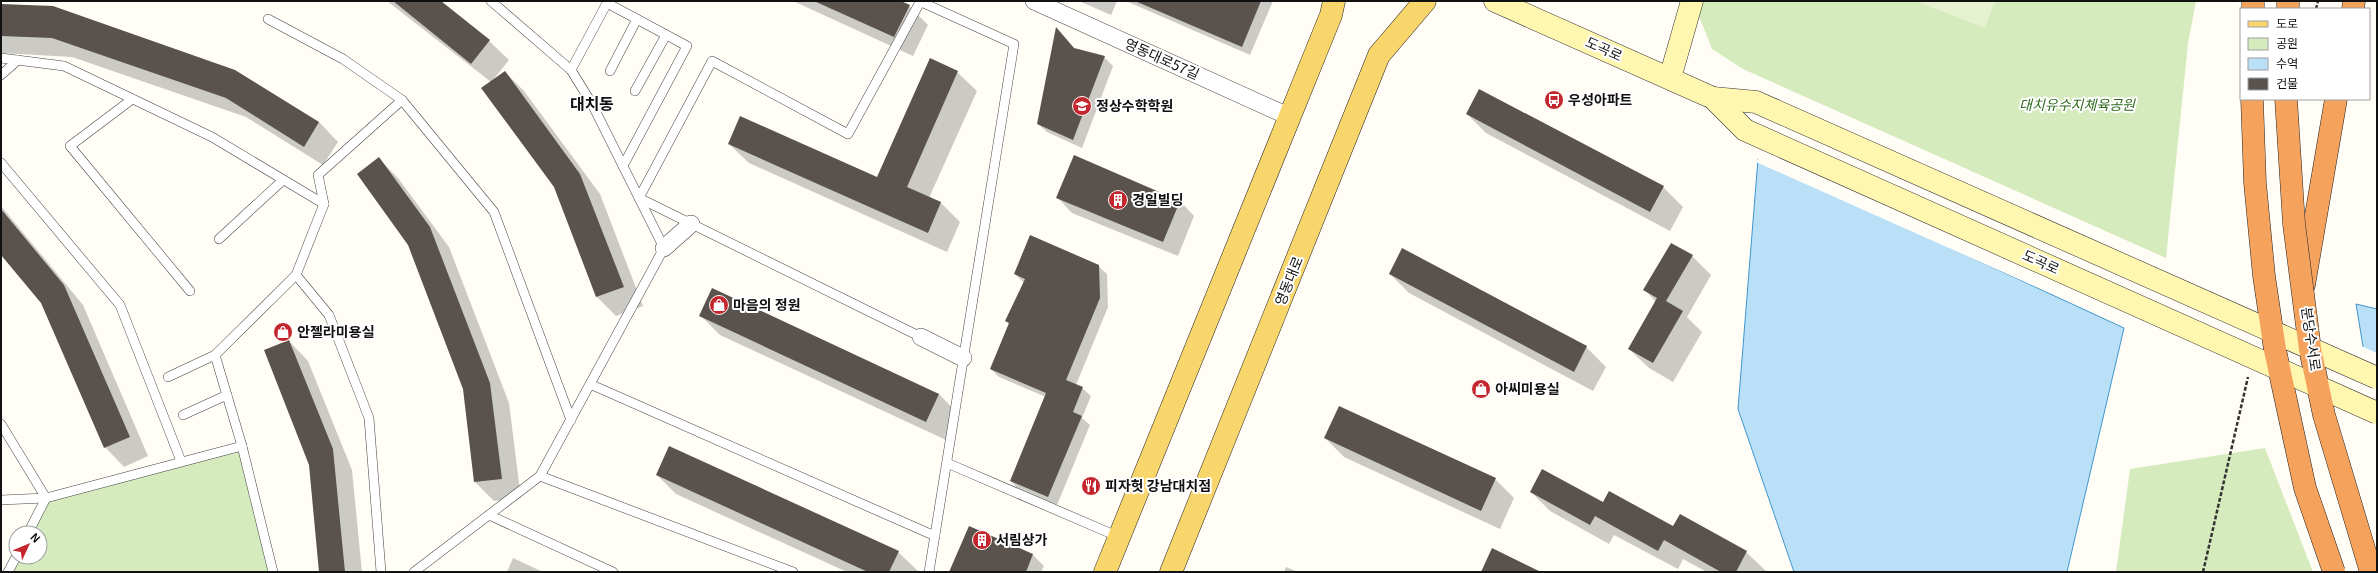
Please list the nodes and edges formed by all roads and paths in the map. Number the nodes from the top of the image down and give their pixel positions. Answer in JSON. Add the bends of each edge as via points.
{"nodes":[{"id":1,"x":492,"y":1,"type":"edge"},
{"id":2,"x":920,"y":1,"type":"edge"},
{"id":3,"x":1034,"y":1,"type":"edge"},
{"id":4,"x":1334,"y":1,"type":"edge"},
{"id":5,"x":1426,"y":1,"type":"edge"},
{"id":6,"x":1495,"y":1,"type":"edge"},
{"id":7,"x":1692,"y":1,"type":"edge"},
{"id":8,"x":268,"y":19,"type":"dead end"},
{"id":9,"x":637,"y":19,"type":"junction"},
{"id":10,"x":666,"y":35,"type":"junction"},
{"id":11,"x":1,"y":58,"type":"edge"},
{"id":12,"x":18,"y":60,"type":"junction"},
{"id":13,"x":571,"y":70,"type":"junction"},
{"id":14,"x":610,"y":71,"type":"dead end"},
{"id":15,"x":1,"y":75,"type":"edge"},
{"id":16,"x":1670,"y":78,"type":"junction"},
{"id":17,"x":635,"y":91,"type":"dead end"},
{"id":18,"x":1714,"y":98,"type":"junction"},
{"id":19,"x":131,"y":100,"type":"junction"},
{"id":20,"x":402,"y":100,"type":"junction"},
{"id":21,"x":2252,"y":100,"type":"edge"},
{"id":22,"x":2286,"y":100,"type":"edge"},
{"id":23,"x":2336,"y":100,"type":"edge"},
{"id":24,"x":1290,"y":117,"type":"junction"},
{"id":25,"x":1,"y":163,"type":"edge"},
{"id":26,"x":623,"y":166,"type":"junction"},
{"id":27,"x":282,"y":180,"type":"junction"},
{"id":28,"x":639,"y":198,"type":"junction"},
{"id":29,"x":324,"y":204,"type":"junction"},
{"id":30,"x":691,"y":224,"type":"junction"},
{"id":31,"x":220,"y":239,"type":"dead end"},
{"id":32,"x":664,"y":248,"type":"junction"},
{"id":33,"x":296,"y":275,"type":"junction"},
{"id":34,"x":2304,"y":288,"type":"junction"},
{"id":35,"x":190,"y":291,"type":"dead end"},
{"id":36,"x":921,"y":337,"type":"joint"},
{"id":37,"x":215,"y":355,"type":"junction"},
{"id":38,"x":963,"y":358,"type":"junction"},
{"id":39,"x":168,"y":377,"type":"dead end"},
{"id":40,"x":2377,"y":378,"type":"edge"},
{"id":41,"x":592,"y":385,"type":"junction"},
{"id":42,"x":227,"y":395,"type":"junction"},
{"id":43,"x":2377,"y":413,"type":"edge"},
{"id":44,"x":183,"y":415,"type":"dead end"},
{"id":45,"x":571,"y":420,"type":"junction"},
{"id":46,"x":1,"y":424,"type":"edge"},
{"id":47,"x":242,"y":446,"type":"junction"},
{"id":48,"x":181,"y":461,"type":"junction"},
{"id":49,"x":947,"y":463,"type":"junction"},
{"id":50,"x":540,"y":476,"type":"junction"},
{"id":51,"x":46,"y":498,"type":"junction"},
{"id":52,"x":1,"y":500,"type":"edge"},
{"id":53,"x":490,"y":515,"type":"junction"},
{"id":54,"x":32,"y":525,"type":"edge"},
{"id":55,"x":935,"y":536,"type":"junction"},
{"id":56,"x":1119,"y":537,"type":"junction"},
{"id":57,"x":273,"y":572,"type":"edge"},
{"id":58,"x":381,"y":572,"type":"edge"},
{"id":59,"x":414,"y":572,"type":"edge"},
{"id":60,"x":613,"y":572,"type":"edge"},
{"id":61,"x":793,"y":572,"type":"edge"},
{"id":62,"x":929,"y":572,"type":"edge"},
{"id":63,"x":1105,"y":572,"type":"edge"},
{"id":64,"x":1171,"y":572,"type":"edge"},
{"id":65,"x":2334,"y":572,"type":"edge"},
{"id":66,"x":2371,"y":572,"type":"edge"}],
"edges":[{"from":1,"to":13,"type":"lane"},
{"from":2,"to":28,"type":"lane","via":[[848,134],[712,60]]},
{"from":2,"to":38,"type":"lane","via":[[1014,44]]},
{"from":3,"to":24,"type":"street","name":"영동대로57길"},
{"from":4,"to":24,"type":"main road","via":[[1332,15]]},
{"from":5,"to":64,"type":"main road","name":"영동대로","via":[[1379,55]]},
{"from":6,"to":16,"type":"main road","name":"도곡로"},
{"from":7,"to":16,"type":"main road"},
{"from":8,"to":20,"type":"lane","via":[[343,59]]},
{"from":9,"to":10,"type":"lane"},
{"from":9,"to":13,"type":"lane","via":[[607,3]]},
{"from":9,"to":14,"type":"lane"},
{"from":10,"to":17,"type":"lane"},
{"from":10,"to":26,"type":"lane","via":[[687,46]]},
{"from":11,"to":12,"type":"lane"},
{"from":12,"to":15,"type":"lane"},
{"from":12,"to":19,"type":"lane","via":[[64,66]]},
{"from":13,"to":26,"type":"lane","via":[[592,104]]},
{"from":16,"to":18,"type":"main road","name":"도곡로"},
{"from":18,"to":40,"type":"main road","name":"도곡로","bridge":true,"via":[[1756,102]]},
{"from":18,"to":43,"type":"main road","name":"도곡로","bridge":true,"via":[[1745,130]]},
{"from":19,"to":27,"type":"lane","via":[[212,137]]},
{"from":19,"to":35,"type":"lane","via":[[70,146]]},
{"from":20,"to":29,"type":"lane","via":[[318,175]]},
{"from":20,"to":45,"type":"lane","via":[[494,212]]},
{"from":21,"to":65,"type":"highway","bridge":true,"via":[[2256,198],[2275,350],[2305,488]]},
{"from":22,"to":34,"type":"highway","name":"분당수서로","bridge":true,"via":[[2294,224]]},
{"from":23,"to":34,"type":"highway"},
{"from":24,"to":56,"type":"main road"},
{"from":25,"to":48,"type":"lane","via":[[120,305]]},
{"from":26,"to":28,"type":"lane"},
{"from":27,"to":29,"type":"lane"},
{"from":27,"to":31,"type":"lane"},
{"from":28,"to":30,"type":"lane"},
{"from":28,"to":32,"type":"lane"},
{"from":29,"to":33,"type":"lane"},
{"from":30,"to":32,"type":"street"},
{"from":30,"to":36,"type":"lane"},
{"from":32,"to":41,"type":"lane"},
{"from":33,"to":37,"type":"lane"},
{"from":33,"to":58,"type":"lane","via":[[329,315],[369,418]]},
{"from":34,"to":66,"type":"highway","name":"분당수서로","bridge":true,"via":[[2310,349],[2324,415]]},
{"from":36,"to":38,"type":"street"},
{"from":37,"to":39,"type":"lane"},
{"from":37,"to":42,"type":"lane"},
{"from":38,"to":49,"type":"lane"},
{"from":41,"to":45,"type":"lane"},
{"from":41,"to":55,"type":"lane"},
{"from":42,"to":44,"type":"lane"},
{"from":42,"to":47,"type":"lane"},
{"from":45,"to":50,"type":"lane"},
{"from":46,"to":51,"type":"lane"},
{"from":47,"to":48,"type":"lane"},
{"from":47,"to":57,"type":"lane"},
{"from":48,"to":51,"type":"lane"},
{"from":49,"to":55,"type":"lane"},
{"from":49,"to":56,"type":"lane"},
{"from":50,"to":53,"type":"lane"},
{"from":50,"to":61,"type":"lane"},
{"from":51,"to":52,"type":"lane"},
{"from":51,"to":54,"type":"lane"},
{"from":53,"to":59,"type":"lane"},
{"from":53,"to":60,"type":"lane"},
{"from":55,"to":62,"type":"lane"},
{"from":56,"to":63,"type":"main road"}]}
